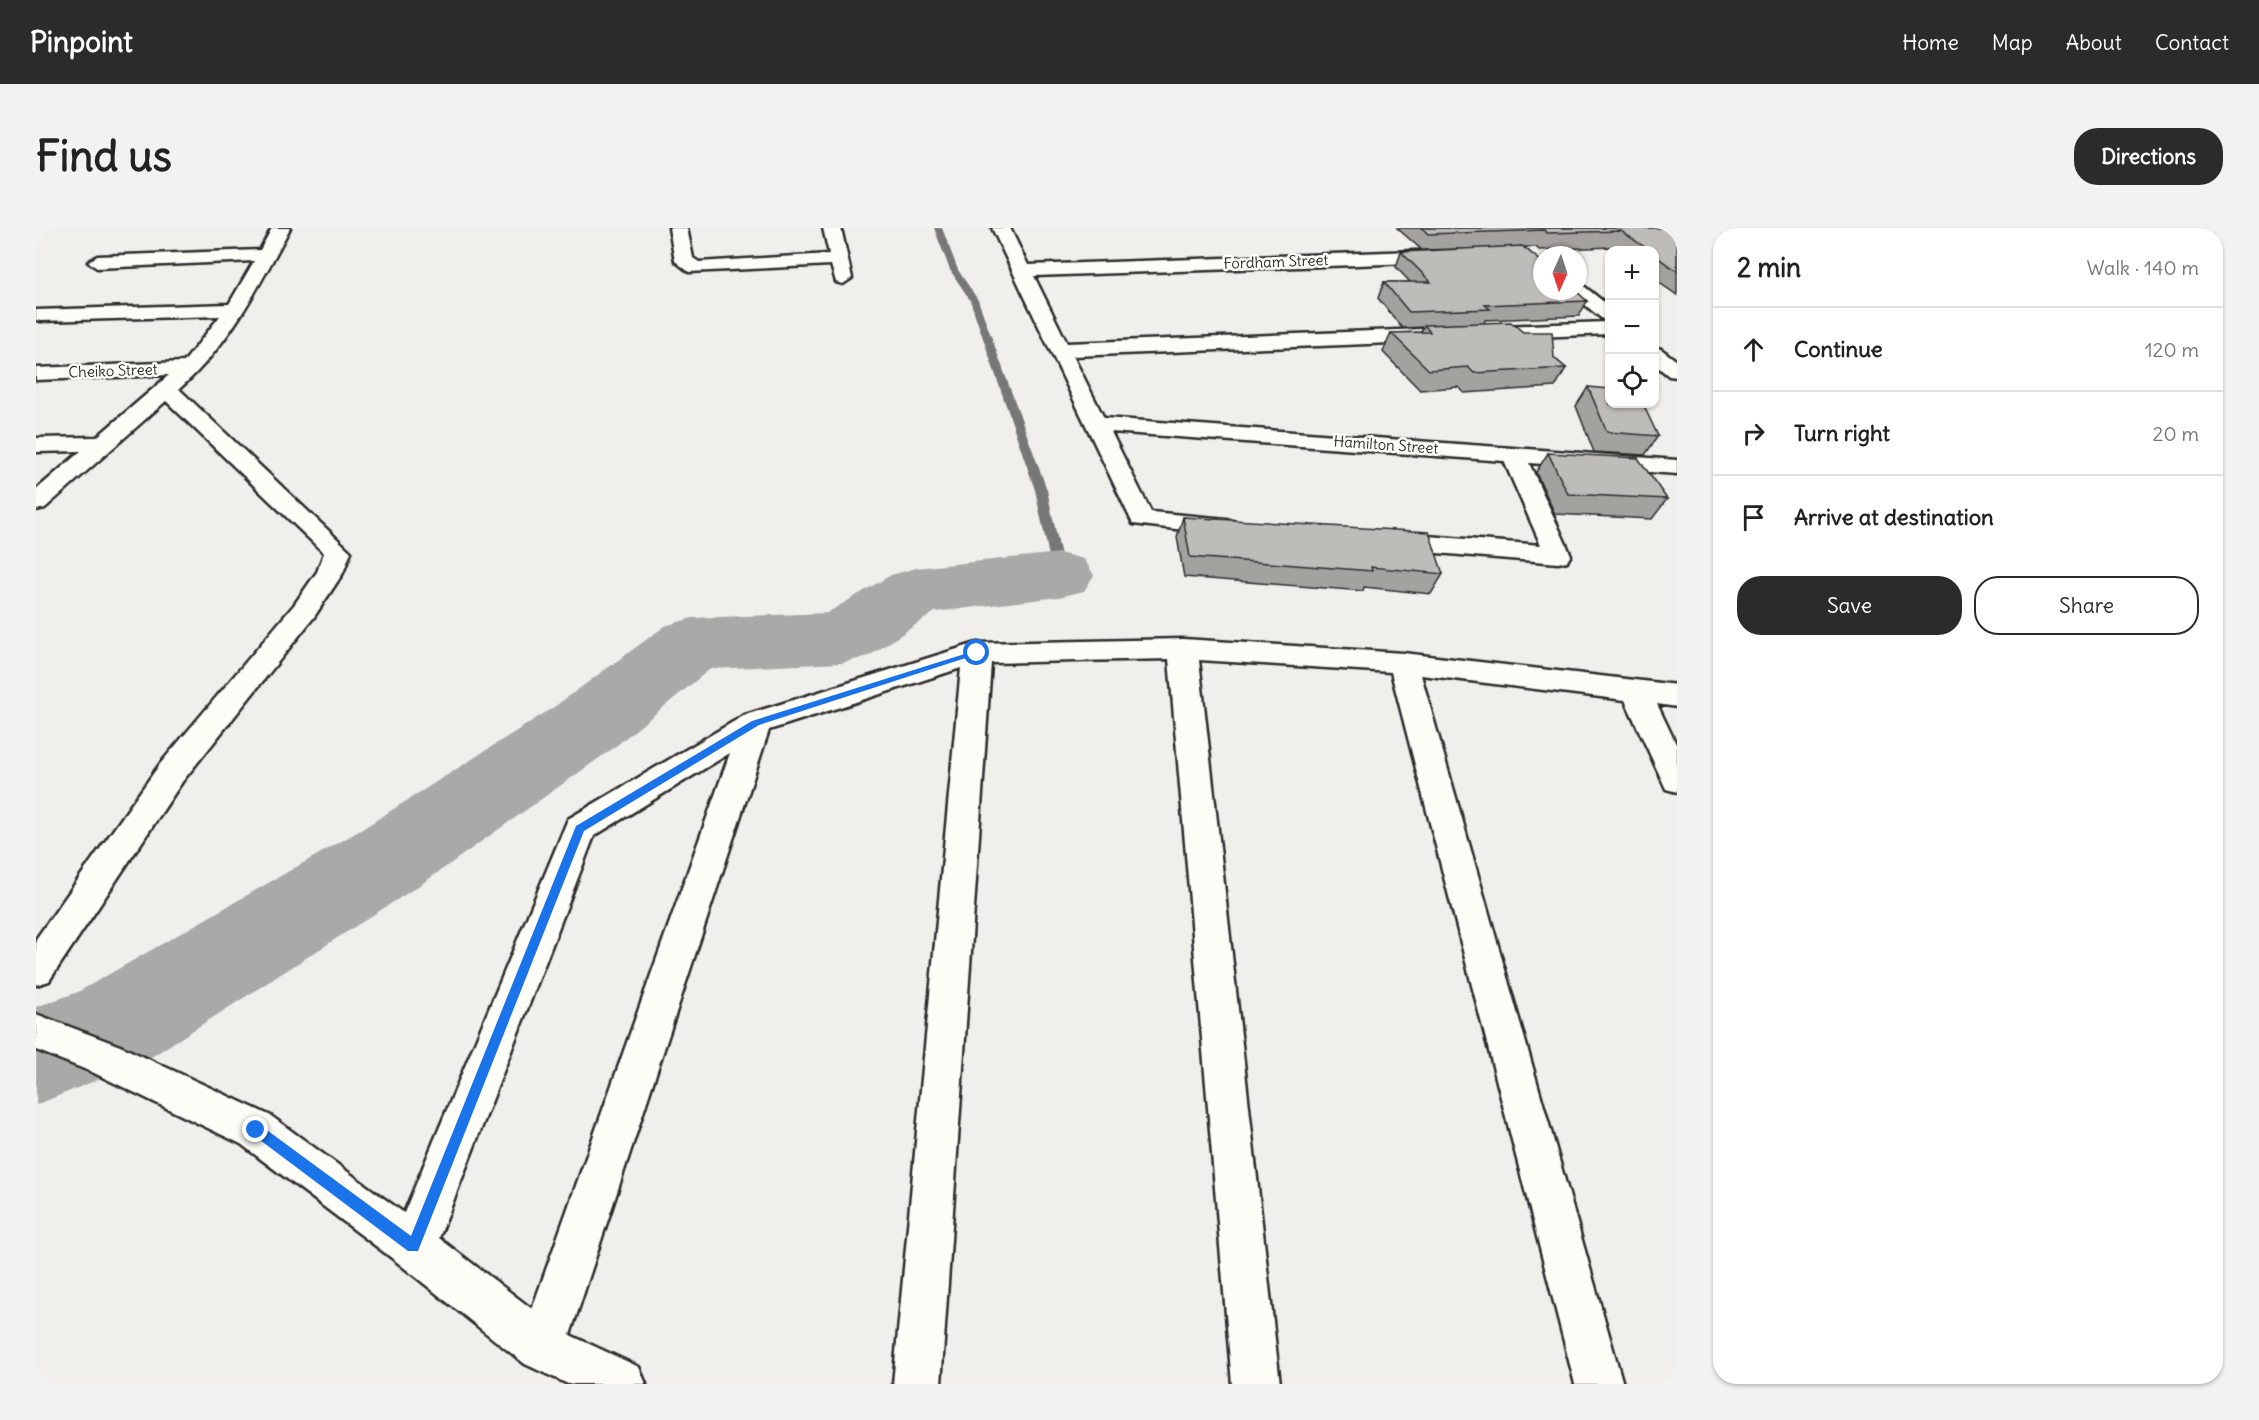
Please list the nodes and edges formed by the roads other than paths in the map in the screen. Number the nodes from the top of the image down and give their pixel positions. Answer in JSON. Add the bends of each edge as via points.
{"nodes":[{"id":1,"x":281,"y":228,"type":"edge"},
{"id":2,"x":678,"y":228,"type":"edge"},
{"id":3,"x":832,"y":228,"type":"edge"},
{"id":4,"x":1001,"y":228,"type":"edge"},
{"id":5,"x":266,"y":255,"type":"junction"},
{"id":6,"x":1459,"y":256,"type":"edge"},
{"id":7,"x":838,"y":259,"type":"junction"},
{"id":8,"x":97,"y":262,"type":"dead end"},
{"id":9,"x":1022,"y":272,"type":"junction"},
{"id":10,"x":843,"y":278,"type":"dead end"},
{"id":11,"x":1587,"y":298,"type":"edge"},
{"id":12,"x":236,"y":310,"type":"junction"},
{"id":13,"x":1605,"y":313,"type":"edge"},
{"id":14,"x":41,"y":315,"type":"dead end"},
{"id":15,"x":1605,"y":328,"type":"edge"},
{"id":16,"x":1059,"y":350,"type":"junction"},
{"id":17,"x":1655,"y":354,"type":"edge"},
{"id":18,"x":190,"y":368,"type":"junction"},
{"id":19,"x":1677,"y":371,"type":"edge"},
{"id":20,"x":36,"y":374,"type":"edge"},
{"id":21,"x":166,"y":389,"type":"junction"},
{"id":22,"x":1095,"y":423,"type":"junction"},
{"id":23,"x":103,"y":444,"type":"junction"},
{"id":24,"x":36,"y":445,"type":"edge"},
{"id":25,"x":1513,"y":454,"type":"junction"},
{"id":26,"x":1677,"y":467,"type":"edge"},
{"id":27,"x":36,"y":503,"type":"edge"},
{"id":28,"x":1249,"y":529,"type":"edge"},
{"id":29,"x":1368,"y":539,"type":"edge"},
{"id":30,"x":1183,"y":649,"type":"junction"},
{"id":31,"x":977,"y":653,"type":"junction"},
{"id":32,"x":1403,"y":663,"type":"junction"},
{"id":33,"x":1636,"y":692,"type":"junction"},
{"id":34,"x":1677,"y":696,"type":"edge"},
{"id":35,"x":756,"y":723,"type":"junction"},
{"id":36,"x":1677,"y":780,"type":"edge"},
{"id":37,"x":36,"y":969,"type":"edge"},
{"id":38,"x":36,"y":1032,"type":"edge"},
{"id":39,"x":413,"y":1246,"type":"junction"},
{"id":40,"x":542,"y":1347,"type":"junction"},
{"id":41,"x":622,"y":1384,"type":"edge"},
{"id":42,"x":917,"y":1384,"type":"edge"},
{"id":43,"x":1256,"y":1384,"type":"edge"},
{"id":44,"x":1599,"y":1384,"type":"edge"}],
"edges":[{"from":1,"to":5,"type":"street"},
{"from":2,"to":7,"type":"street","via":[[684,261],[696,268]]},
{"from":3,"to":7,"type":"street"},
{"from":4,"to":9,"type":"street"},
{"from":5,"to":8,"type":"street"},
{"from":5,"to":12,"type":"street"},
{"from":6,"to":9,"type":"street","name":"Fordham Street"},
{"from":7,"to":10,"type":"street"},
{"from":9,"to":16,"type":"street"},
{"from":11,"to":13,"type":"street"},
{"from":12,"to":14,"type":"street"},
{"from":12,"to":18,"type":"street"},
{"from":15,"to":16,"type":"street"},
{"from":16,"to":22,"type":"street"},
{"from":17,"to":19,"type":"street"},
{"from":18,"to":20,"type":"street","name":"Cheiko Street"},
{"from":18,"to":21,"type":"street"},
{"from":21,"to":23,"type":"street"},
{"from":21,"to":37,"type":"street","via":[[338,552],[330,573],[304,611],[171,773]]},
{"from":22,"to":25,"type":"street","name":"Hamilton Street"},
{"from":22,"to":28,"type":"street","via":[[1142,519]]},
{"from":23,"to":24,"type":"street"},
{"from":23,"to":27,"type":"street"},
{"from":25,"to":26,"type":"street","name":"Hamilton Street"},
{"from":25,"to":29,"type":"street","via":[[1558,555]]},
{"from":30,"to":31,"type":"street"},
{"from":30,"to":32,"type":"street"},
{"from":30,"to":43,"type":"street"},
{"from":31,"to":35,"type":"street"},
{"from":31,"to":42,"type":"street"},
{"from":32,"to":33,"type":"street"},
{"from":32,"to":44,"type":"street"},
{"from":33,"to":34,"type":"street"},
{"from":33,"to":36,"type":"street"},
{"from":35,"to":39,"type":"street","via":[[580,828]]},
{"from":35,"to":40,"type":"street"},
{"from":38,"to":39,"type":"street","via":[[106,1059],[256,1130]]},
{"from":39,"to":40,"type":"street"},
{"from":40,"to":41,"type":"street"}]}
